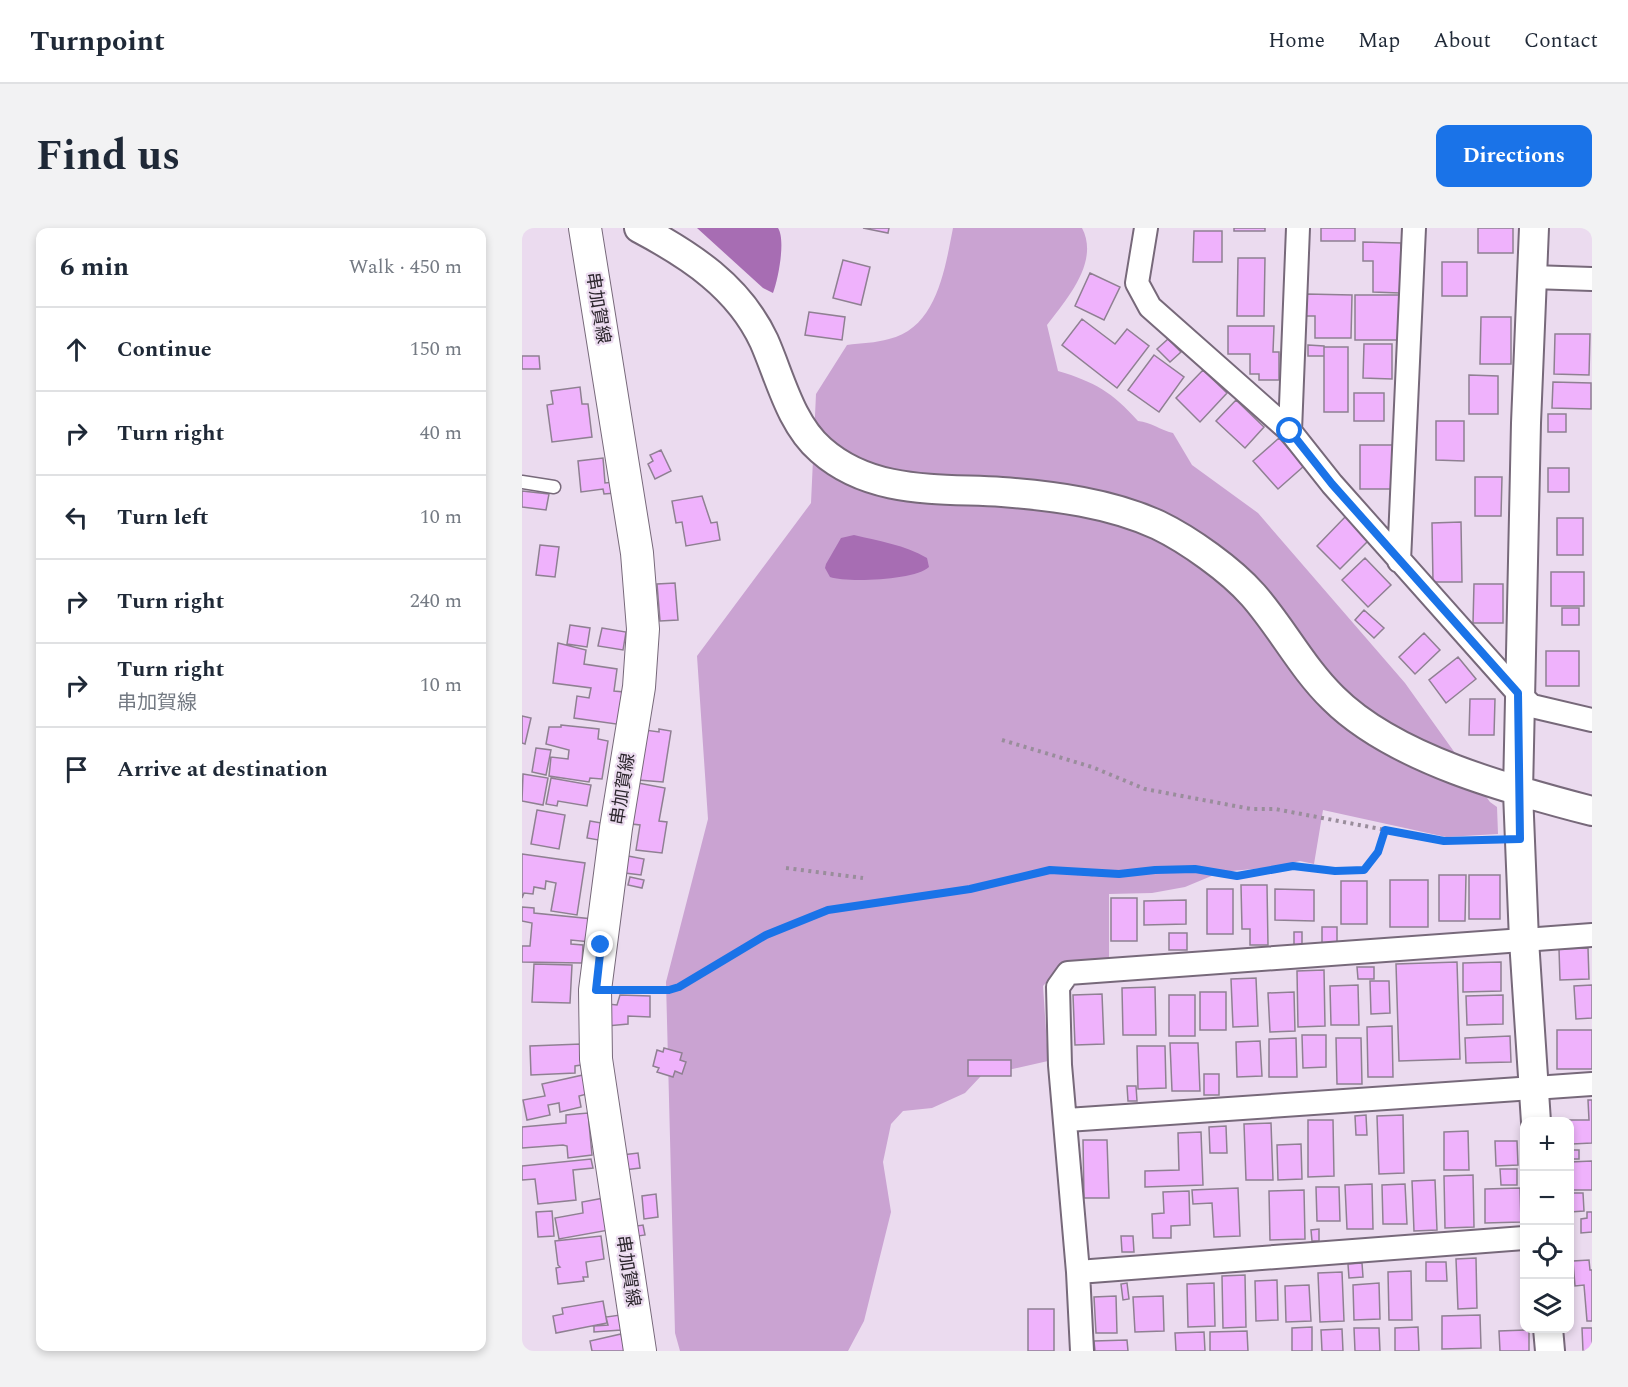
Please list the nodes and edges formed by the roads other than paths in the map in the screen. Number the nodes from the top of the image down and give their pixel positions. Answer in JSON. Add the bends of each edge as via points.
{"nodes":[{"id":1,"x":585,"y":228,"type":"edge"},
{"id":2,"x":639,"y":228,"type":"edge"},
{"id":3,"x":1146,"y":228,"type":"edge"},
{"id":4,"x":1298,"y":228,"type":"edge"},
{"id":5,"x":1414,"y":228,"type":"edge"},
{"id":6,"x":1534,"y":228,"type":"edge"},
{"id":7,"x":1532,"y":277,"type":"junction"},
{"id":8,"x":1592,"y":279,"type":"edge"},
{"id":9,"x":1290,"y":431,"type":"junction"},
{"id":10,"x":522,"y":482,"type":"edge"},
{"id":11,"x":554,"y":487,"type":"dead end"},
{"id":12,"x":1399,"y":561,"type":"junction"},
{"id":13,"x":1518,"y":693,"type":"junction"},
{"id":14,"x":1592,"y":720,"type":"edge"},
{"id":15,"x":1518,"y":792,"type":"junction"},
{"id":16,"x":1592,"y":811,"type":"edge"},
{"id":17,"x":1592,"y":935,"type":"edge"},
{"id":18,"x":1524,"y":940,"type":"junction"},
{"id":19,"x":1592,"y":1084,"type":"edge"},
{"id":20,"x":1534,"y":1089,"type":"junction"},
{"id":21,"x":1536,"y":1117,"type":"edge"},
{"id":22,"x":1067,"y":1120,"type":"junction"},
{"id":23,"x":1520,"y":1238,"type":"edge"},
{"id":24,"x":1078,"y":1272,"type":"junction"},
{"id":25,"x":1548,"y":1333,"type":"edge"},
{"id":26,"x":640,"y":1351,"type":"edge"},
{"id":27,"x":1082,"y":1351,"type":"edge"},
{"id":28,"x":1550,"y":1351,"type":"edge"}],
"edges":[{"from":1,"to":26,"type":"main road","name":"串加賀線","via":[[637,553],[643,629],[639,687],[596,990],[596,1059]]},
{"from":2,"to":15,"type":"street","via":[[688,256],[729,290],[762,338],[805,432],[844,467],[884,484],[1038,496],[1104,508],[1157,525],[1193,547],[1252,593],[1333,699],[1418,753]]},
{"from":3,"to":9,"type":"street","via":[[1137,283],[1150,308]]},
{"from":4,"to":9,"type":"street"},
{"from":5,"to":12,"type":"street"},
{"from":6,"to":7,"type":"street"},
{"from":7,"to":8,"type":"street"},
{"from":7,"to":13,"type":"street"},
{"from":9,"to":12,"type":"street"},
{"from":10,"to":11,"type":"lane"},
{"from":12,"to":13,"type":"street"},
{"from":13,"to":14,"type":"street","via":[[1532,706]]},
{"from":13,"to":15,"type":"street"},
{"from":15,"to":16,"type":"street"},
{"from":15,"to":18,"type":"street"},
{"from":17,"to":18,"type":"street"},
{"from":18,"to":20,"type":"street"},
{"from":18,"to":22,"type":"street","via":[[1068,973],[1058,987],[1060,1065]]},
{"from":19,"to":20,"type":"street"},
{"from":20,"to":21,"type":"street"},
{"from":20,"to":22,"type":"street"},
{"from":22,"to":24,"type":"street"},
{"from":23,"to":24,"type":"street"},
{"from":24,"to":27,"type":"street"},
{"from":25,"to":28,"type":"street"}]}
